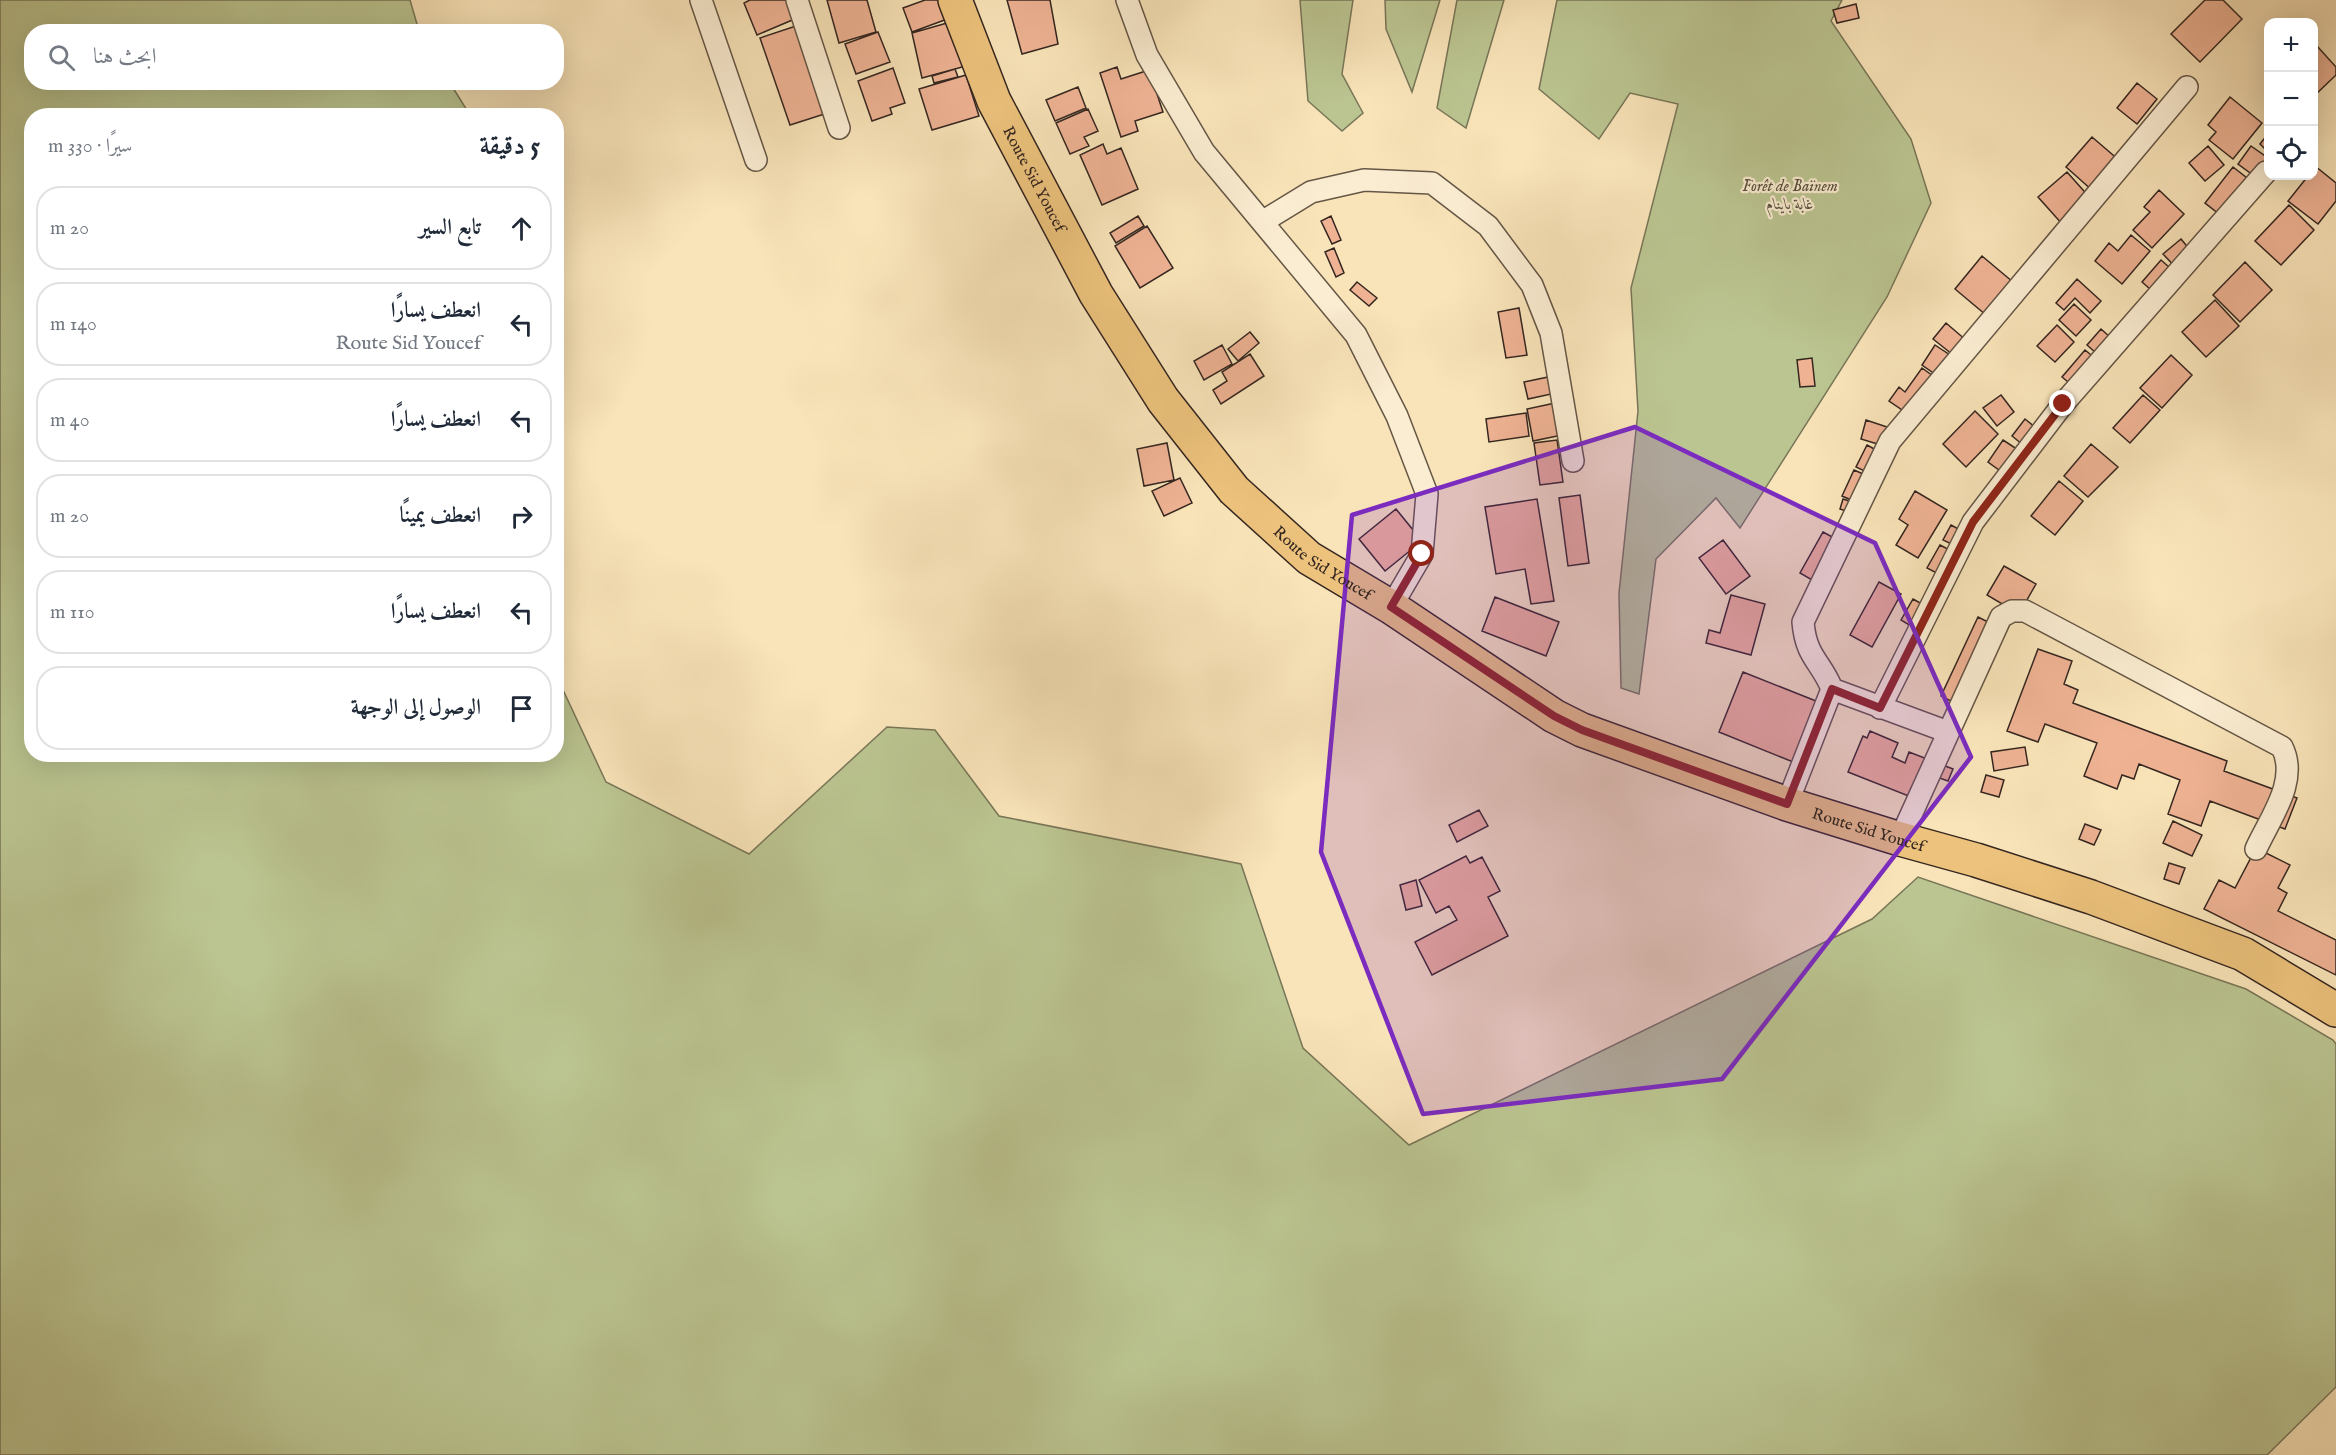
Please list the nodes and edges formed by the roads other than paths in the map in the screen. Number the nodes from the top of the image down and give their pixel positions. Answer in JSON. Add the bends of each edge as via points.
{"nodes":[{"id":1,"x":701,"y":0,"type":"edge"},
{"id":2,"x":797,"y":0,"type":"edge"},
{"id":3,"x":955,"y":0,"type":"edge"},
{"id":4,"x":1127,"y":0,"type":"edge"},
{"id":5,"x":2187,"y":87,"type":"dead end"},
{"id":6,"x":839,"y":128,"type":"dead end"},
{"id":7,"x":756,"y":160,"type":"dead end"},
{"id":8,"x":2264,"y":174,"type":"edge"},
{"id":9,"x":1262,"y":222,"type":"junction"},
{"id":10,"x":1573,"y":461,"type":"dead end"},
{"id":11,"x":1391,"y":607,"type":"junction"},
{"id":12,"x":1832,"y":689,"type":"junction"},
{"id":13,"x":1880,"y":708,"type":"junction"},
{"id":14,"x":1948,"y":732,"type":"junction"},
{"id":15,"x":1787,"y":804,"type":"junction"},
{"id":16,"x":1900,"y":839,"type":"junction"},
{"id":17,"x":2256,"y":849,"type":"dead end"},
{"id":18,"x":2336,"y":1010,"type":"edge"}],
"edges":[{"from":1,"to":7,"type":"street"},
{"from":2,"to":6,"type":"street"},
{"from":3,"to":11,"type":"main road","name":"Route Sid Youcef","via":[[994,101],[1096,294],[1163,400],[1234,490],[1309,558]]},
{"from":4,"to":9,"type":"street","via":[[1147,55],[1204,152]]},
{"from":5,"to":12,"type":"street","via":[[1890,441],[1803,622],[1804,638],[1813,660]]},
{"from":8,"to":13,"type":"street","via":[[2063,404],[1973,522]]},
{"from":9,"to":10,"type":"street","via":[[1311,192],[1364,180],[1432,183],[1460,204],[1488,226],[1532,285],[1551,333]]},
{"from":9,"to":11,"type":"street","via":[[1356,335],[1397,416],[1427,494],[1422,554]]},
{"from":11,"to":15,"type":"main road","name":"Route Sid Youcef","via":[[1554,716],[1582,730]]},
{"from":12,"to":13,"type":"street"},
{"from":12,"to":15,"type":"street"},
{"from":13,"to":14,"type":"street"},
{"from":14,"to":16,"type":"street"},
{"from":14,"to":17,"type":"street","via":[[2001,617],[2012,611],[2025,611],[2282,747],[2288,759],[2289,778]]},
{"from":15,"to":16,"type":"main road","name":"Route Sid Youcef"},
{"from":16,"to":18,"type":"main road","name":"Route Sid Youcef","via":[[2091,897],[2243,954]]}]}
